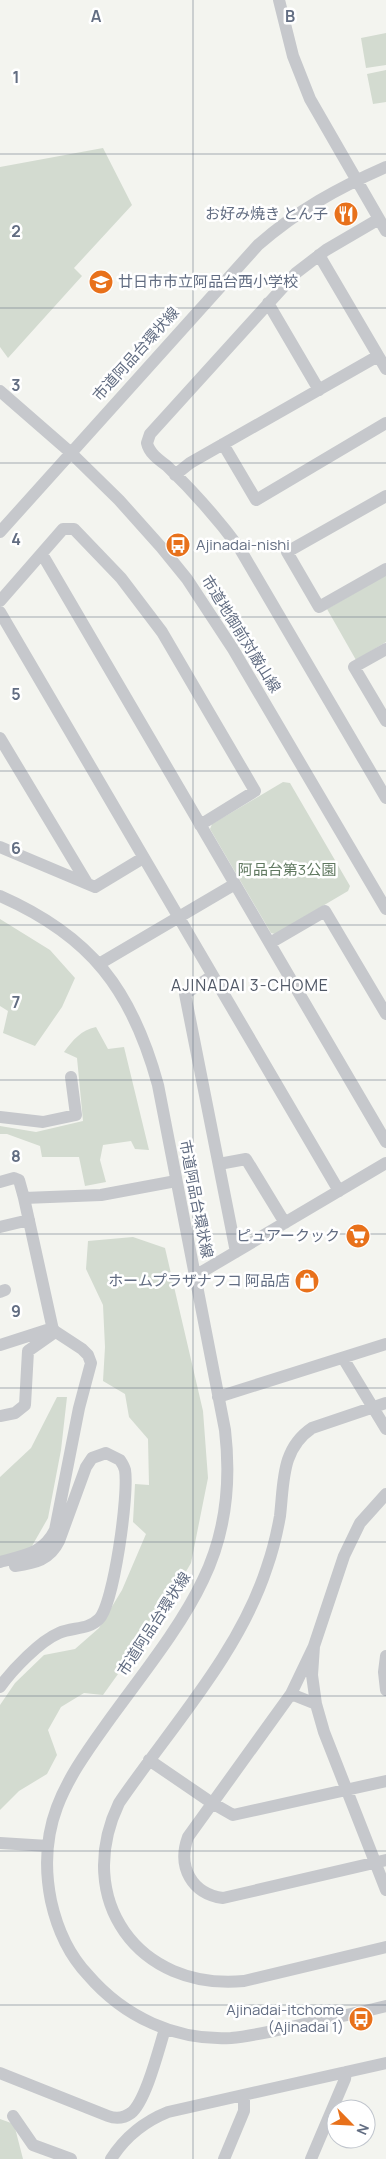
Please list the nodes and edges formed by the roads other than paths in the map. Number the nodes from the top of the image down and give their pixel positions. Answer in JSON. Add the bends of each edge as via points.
{"nodes":[{"id":1,"x":279,"y":0,"type":"edge"},
{"id":2,"x":386,"y":166,"type":"edge"},
{"id":3,"x":356,"y":180,"type":"junction"},
{"id":4,"x":379,"y":218,"type":"junction"},
{"id":5,"x":386,"y":231,"type":"edge"},
{"id":6,"x":319,"y":254,"type":"junction"},
{"id":7,"x":268,"y":302,"type":"junction"},
{"id":8,"x":378,"y":356,"type":"junction"},
{"id":9,"x":386,"y":369,"type":"edge"},
{"id":10,"x":0,"y":390,"type":"edge"},
{"id":11,"x":319,"y":390,"type":"junction"},
{"id":12,"x":386,"y":423,"type":"edge"},
{"id":13,"x":224,"y":444,"type":"junction"},
{"id":14,"x":70,"y":452,"type":"junction"},
{"id":15,"x":175,"y":474,"type":"junction"},
{"id":16,"x":386,"y":496,"type":"edge"},
{"id":17,"x":0,"y":532,"type":"edge"},
{"id":18,"x":42,"y":554,"type":"junction"},
{"id":19,"x":386,"y":569,"type":"edge"},
{"id":20,"x":0,"y":602,"type":"edge"},
{"id":21,"x":0,"y":612,"type":"edge"},
{"id":22,"x":386,"y":649,"type":"edge"},
{"id":23,"x":386,"y":721,"type":"edge"},
{"id":24,"x":0,"y":738,"type":"edge"},
{"id":25,"x":386,"y":798,"type":"edge"},
{"id":26,"x":200,"y":825,"type":"junction"},
{"id":27,"x":0,"y":847,"type":"edge"},
{"id":28,"x":143,"y":858,"type":"junction"},
{"id":29,"x":87,"y":884,"type":"junction"},
{"id":30,"x":235,"y":884,"type":"junction"},
{"id":31,"x":0,"y":896,"type":"edge"},
{"id":32,"x":386,"y":909,"type":"edge"},
{"id":33,"x":179,"y":917,"type":"junction"},
{"id":34,"x":270,"y":944,"type":"junction"},
{"id":35,"x":99,"y":964,"type":"junction"},
{"id":36,"x":212,"y":976,"type":"junction"},
{"id":37,"x":386,"y":1014,"type":"edge"},
{"id":38,"x":71,"y":1077,"type":"dead end"},
{"id":39,"x":0,"y":1117,"type":"edge"},
{"id":40,"x":386,"y":1142,"type":"edge"},
{"id":41,"x":386,"y":1163,"type":"edge"},
{"id":42,"x":219,"y":1164,"type":"junction"},
{"id":43,"x":176,"y":1181,"type":"junction"},
{"id":44,"x":0,"y":1182,"type":"edge"},
{"id":45,"x":339,"y":1191,"type":"junction"},
{"id":46,"x":24,"y":1198,"type":"junction"},
{"id":47,"x":28,"y":1220,"type":"junction"},
{"id":48,"x":285,"y":1223,"type":"junction"},
{"id":49,"x":0,"y":1227,"type":"edge"},
{"id":50,"x":236,"y":1252,"type":"junction"},
{"id":51,"x":195,"y":1276,"type":"junction"},
{"id":52,"x":54,"y":1330,"type":"junction"},
{"id":53,"x":386,"y":1344,"type":"edge"},
{"id":54,"x":0,"y":1346,"type":"edge"},
{"id":55,"x":343,"y":1358,"type":"junction"},
{"id":56,"x":218,"y":1397,"type":"junction"},
{"id":57,"x":386,"y":1403,"type":"edge"},
{"id":58,"x":373,"y":1407,"type":"junction"},
{"id":59,"x":0,"y":1416,"type":"edge"},
{"id":60,"x":386,"y":1429,"type":"edge"},
{"id":61,"x":386,"y":1494,"type":"edge"},
{"id":62,"x":0,"y":1562,"type":"edge"},
{"id":63,"x":0,"y":1568,"type":"edge"},
{"id":64,"x":314,"y":1646,"type":"junction"},
{"id":65,"x":386,"y":1656,"type":"edge"},
{"id":66,"x":0,"y":1686,"type":"edge"},
{"id":67,"x":386,"y":1690,"type":"edge"},
{"id":68,"x":291,"y":1694,"type":"junction"},
{"id":69,"x":316,"y":1704,"type":"junction"},
{"id":70,"x":149,"y":1760,"type":"junction"},
{"id":71,"x":386,"y":1782,"type":"edge"},
{"id":72,"x":346,"y":1790,"type":"junction"},
{"id":73,"x":212,"y":1803,"type":"junction"},
{"id":74,"x":0,"y":1843,"type":"edge"},
{"id":75,"x":48,"y":1846,"type":"junction"},
{"id":76,"x":381,"y":1861,"type":"edge"},
{"id":77,"x":386,"y":1890,"type":"edge"},
{"id":78,"x":386,"y":1947,"type":"edge"},
{"id":79,"x":386,"y":2006,"type":"edge"},
{"id":80,"x":165,"y":2029,"type":"junction"},
{"id":81,"x":386,"y":2063,"type":"edge"},
{"id":82,"x":346,"y":2072,"type":"junction"},
{"id":83,"x":0,"y":2073,"type":"edge"},
{"id":84,"x":244,"y":2095,"type":"junction"},
{"id":85,"x":13,"y":2116,"type":"dead end"},
{"id":86,"x":71,"y":2159,"type":"edge"},
{"id":87,"x":111,"y":2159,"type":"edge"},
{"id":88,"x":224,"y":2159,"type":"edge"},
{"id":89,"x":311,"y":2159,"type":"edge"}],
"edges":[{"from":1,"to":3,"type":"street","via":[[302,82]]},
{"from":2,"to":3,"type":"street","name":"市道阿品台環状線"},
{"from":3,"to":4,"type":"street"},
{"from":3,"to":14,"type":"street","name":"市道阿品台環状線","via":[[302,210],[258,245]]},
{"from":4,"to":5,"type":"street"},
{"from":4,"to":6,"type":"street"},
{"from":6,"to":7,"type":"street"},
{"from":6,"to":8,"type":"street"},
{"from":7,"to":11,"type":"street"},
{"from":7,"to":15,"type":"street","via":[[147,438],[150,451]]},
{"from":8,"to":9,"type":"street"},
{"from":8,"to":11,"type":"street"},
{"from":10,"to":14,"type":"street","name":"市道地御前対厳山線"},
{"from":11,"to":13,"type":"street"},
{"from":12,"to":13,"type":"street","via":[[256,500]]},
{"from":13,"to":15,"type":"street"},
{"from":14,"to":17,"type":"street","name":"市道阿品台環状線"},
{"from":14,"to":32,"type":"street","name":"市道地御前対厳山線","via":[[148,531],[204,602]]},
{"from":15,"to":25,"type":"street","via":[[216,518],[250,565]]},
{"from":16,"to":19,"type":"street","via":[[287,552],[319,607]]},
{"from":18,"to":20,"type":"street"},
{"from":18,"to":26,"type":"street"},
{"from":18,"to":26,"type":"street","via":[[63,529],[74,529],[121,578],[162,632],[255,791]]},
{"from":21,"to":28,"type":"street"},
{"from":22,"to":23,"type":"street","via":[[354,667]]},
{"from":24,"to":29,"type":"street"},
{"from":26,"to":30,"type":"street"},
{"from":27,"to":29,"type":"street"},
{"from":28,"to":29,"type":"street","via":[[95,887]]},
{"from":28,"to":33,"type":"street"},
{"from":30,"to":33,"type":"street"},
{"from":30,"to":34,"type":"street"},
{"from":31,"to":35,"type":"street","name":"市道阿品台環状線","via":[[62,930]]},
{"from":33,"to":35,"type":"street"},
{"from":33,"to":36,"type":"street"},
{"from":34,"to":37,"type":"street","via":[[325,910]]},
{"from":34,"to":40,"type":"street"},
{"from":35,"to":43,"type":"street","name":"市道阿品台環状線","via":[[127,1003],[150,1056]]},
{"from":36,"to":42,"type":"street","via":[[186,994]]},
{"from":36,"to":45,"type":"street"},
{"from":38,"to":39,"type":"street","via":[[76,1115],[43,1122]]},
{"from":41,"to":45,"type":"street"},
{"from":42,"to":48,"type":"street","via":[[246,1159]]},
{"from":42,"to":50,"type":"street"},
{"from":43,"to":46,"type":"street","via":[[101,1195]]},
{"from":43,"to":51,"type":"street","name":"市道阿品台環状線"},
{"from":44,"to":46,"type":"street","via":[[17,1178]]},
{"from":45,"to":48,"type":"street"},
{"from":46,"to":47,"type":"street"},
{"from":47,"to":49,"type":"street"},
{"from":47,"to":52,"type":"street"},
{"from":48,"to":50,"type":"street"},
{"from":50,"to":51,"type":"street"},
{"from":51,"to":56,"type":"street","name":"市道阿品台環状線"},
{"from":52,"to":54,"type":"street"},
{"from":52,"to":59,"type":"street","via":[[28,1351],[25,1405],[15,1413]]},
{"from":52,"to":62,"type":"street","via":[[82,1349],[91,1363],[79,1408],[58,1522],[51,1538],[39,1550]]},
{"from":53,"to":55,"type":"street"},
{"from":55,"to":56,"type":"street"},
{"from":55,"to":58,"type":"street"},
{"from":56,"to":75,"type":"street","name":"市道阿品台環状線","via":[[227,1445],[227,1491],[223,1521],[210,1564],[181,1618],[67,1782],[53,1816]]},
{"from":57,"to":58,"type":"street"},
{"from":58,"to":60,"type":"street"},
{"from":58,"to":70,"type":"street","via":[[312,1428],[292,1448],[285,1466],[275,1540],[254,1603],[221,1660]]},
{"from":61,"to":64,"type":"street","via":[[371,1509],[351,1539]]},
{"from":63,"to":66,"type":"street","via":[[37,1562],[48,1556],[59,1541],[88,1462],[101,1454],[112,1454],[120,1460],[125,1474],[124,1521],[105,1610],[93,1624],[50,1638]]},
{"from":64,"to":68,"type":"street"},
{"from":64,"to":69,"type":"street","via":[[312,1675]]},
{"from":65,"to":67,"type":"street"},
{"from":68,"to":69,"type":"street"},
{"from":68,"to":73,"type":"street"},
{"from":69,"to":72,"type":"street"},
{"from":70,"to":73,"type":"street"},
{"from":70,"to":78,"type":"street","via":[[111,1820],[103,1859],[106,1888],[115,1915],[131,1939],[152,1960],[186,1977],[224,1982]]},
{"from":71,"to":72,"type":"street"},
{"from":72,"to":73,"type":"street","via":[[233,1815]]},
{"from":72,"to":76,"type":"street"},
{"from":73,"to":76,"type":"street","via":[[188,1837],[183,1855],[192,1882],[214,1897],[232,1897]]},
{"from":74,"to":75,"type":"street"},
{"from":75,"to":80,"type":"street","name":"市道阿品台環状線","via":[[47,1871],[53,1908],[75,1958],[111,1999]]},
{"from":76,"to":77,"type":"street"},
{"from":79,"to":80,"type":"street","name":"市道阿品台環状線","via":[[231,2038],[194,2036]]},
{"from":80,"to":83,"type":"street","via":[[145,2090],[137,2105],[121,2117],[108,2116]]},
{"from":81,"to":82,"type":"street"},
{"from":82,"to":84,"type":"street"},
{"from":82,"to":89,"type":"street"},
{"from":84,"to":87,"type":"street","via":[[158,2116],[131,2134]]},
{"from":84,"to":88,"type":"street","via":[[244,2111]]},
{"from":85,"to":86,"type":"street","via":[[32,2144]]}]}
